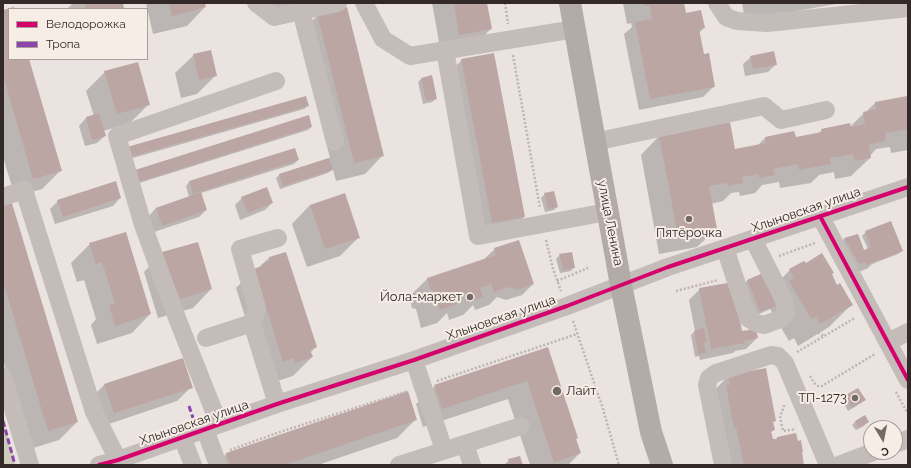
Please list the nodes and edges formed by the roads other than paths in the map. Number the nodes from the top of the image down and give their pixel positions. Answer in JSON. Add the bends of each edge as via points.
{"nodes":[{"id":1,"x":256,"y":3,"type":"edge"},
{"id":2,"x":338,"y":3,"type":"edge"},
{"id":3,"x":364,"y":3,"type":"edge"},
{"id":4,"x":570,"y":3,"type":"edge"},
{"id":5,"x":717,"y":3,"type":"edge"},
{"id":6,"x":908,"y":8,"type":"edge"},
{"id":7,"x":301,"y":11,"type":"junction"},
{"id":8,"x":575,"y":30,"type":"junction"},
{"id":9,"x":445,"y":50,"type":"junction"},
{"id":10,"x":276,"y":81,"type":"dead end"},
{"id":11,"x":826,"y":110,"type":"dead end"},
{"id":12,"x":335,"y":142,"type":"dead end"},
{"id":13,"x":594,"y":142,"type":"junction"},
{"id":14,"x":908,"y":187,"type":"edge"},
{"id":15,"x":3,"y":197,"type":"edge"},
{"id":16,"x":608,"y":212,"type":"junction"},
{"id":17,"x":820,"y":216,"type":"junction"},
{"id":18,"x":278,"y":238,"type":"dead end"},
{"id":19,"x":753,"y":239,"type":"junction"},
{"id":20,"x":725,"y":248,"type":"junction"},
{"id":21,"x":621,"y":285,"type":"junction"},
{"id":22,"x":252,"y":323,"type":"junction"},
{"id":23,"x":908,"y":332,"type":"edge"},
{"id":24,"x":206,"y":338,"type":"dead end"},
{"id":25,"x":880,"y":345,"type":"junction"},
{"id":26,"x":414,"y":360,"type":"junction"},
{"id":27,"x":3,"y":376,"type":"edge"},
{"id":28,"x":901,"y":384,"type":"edge"},
{"id":29,"x":277,"y":404,"type":"junction"},
{"id":30,"x":521,"y":426,"type":"dead end"},
{"id":31,"x":212,"y":427,"type":"junction"},
{"id":32,"x":182,"y":437,"type":"junction"},
{"id":33,"x":465,"y":444,"type":"junction"},
{"id":34,"x":444,"y":450,"type":"junction"},
{"id":35,"x":863,"y":456,"type":"edge"},
{"id":36,"x":118,"y":460,"type":"junction"},
{"id":37,"x":217,"y":460,"type":"edge"},
{"id":38,"x":30,"y":465,"type":"edge"},
{"id":39,"x":99,"y":465,"type":"edge"},
{"id":40,"x":193,"y":465,"type":"edge"},
{"id":41,"x":399,"y":465,"type":"edge"},
{"id":42,"x":472,"y":465,"type":"edge"},
{"id":43,"x":662,"y":465,"type":"edge"},
{"id":44,"x":723,"y":465,"type":"edge"},
{"id":45,"x":828,"y":465,"type":"edge"},
{"id":46,"x":839,"y":465,"type":"edge"}],
"edges":[{"from":1,"to":7,"type":"street","via":[[274,17]]},
{"from":2,"to":7,"type":"street"},
{"from":3,"to":9,"type":"street","via":[[384,39],[410,56]]},
{"from":4,"to":8,"type":"main road","name":"улица Ленина"},
{"from":5,"to":6,"type":"street","via":[[726,17],[737,21],[767,23]]},
{"from":7,"to":12,"type":"street"},
{"from":8,"to":9,"type":"street"},
{"from":8,"to":13,"type":"main road","name":"улица Ленина"},
{"from":9,"to":16,"type":"street","via":[[478,236]]},
{"from":10,"to":31,"type":"street","via":[[117,136],[143,225],[177,318]]},
{"from":11,"to":13,"type":"street","via":[[781,120],[764,106]]},
{"from":13,"to":16,"type":"main road","name":"улица Ленина"},
{"from":14,"to":17,"type":"street","name":"Хлыновская улица"},
{"from":15,"to":36,"type":"street","via":[[24,190],[94,412]]},
{"from":16,"to":21,"type":"main road","name":"улица Ленина"},
{"from":17,"to":19,"type":"street","name":"Хлыновская улица"},
{"from":17,"to":25,"type":"street"},
{"from":18,"to":22,"type":"street","via":[[240,249],[257,308]]},
{"from":19,"to":20,"type":"street","name":"Хлыновская улица"},
{"from":19,"to":20,"type":"street","via":[[784,300],[786,311],[783,318],[764,325],[748,318]]},
{"from":20,"to":21,"type":"street","name":"Хлыновская улица"},
{"from":21,"to":26,"type":"street","name":"Хлыновская улица"},
{"from":21,"to":43,"type":"main road","name":"улица Ленина","via":[[651,432]]},
{"from":22,"to":24,"type":"street"},
{"from":22,"to":29,"type":"street"},
{"from":23,"to":25,"type":"street"},
{"from":25,"to":28,"type":"street"},
{"from":26,"to":29,"type":"street","name":"Хлыновская улица"},
{"from":26,"to":34,"type":"street"},
{"from":27,"to":38,"type":"street"},
{"from":29,"to":31,"type":"street","name":"Хлыновская улица"},
{"from":30,"to":33,"type":"street"},
{"from":31,"to":32,"type":"street","name":"Хлыновская улица"},
{"from":31,"to":37,"type":"street"},
{"from":32,"to":36,"type":"street","name":"Хлыновская улица"},
{"from":32,"to":40,"type":"street"},
{"from":33,"to":34,"type":"street"},
{"from":33,"to":42,"type":"street"},
{"from":34,"to":41,"type":"street"},
{"from":35,"to":46,"type":"street"},
{"from":36,"to":39,"type":"street","name":"Хлыновская улица"},
{"from":44,"to":45,"type":"street","via":[[707,385],[709,378],[716,373],[771,355],[778,356],[785,363]]}]}
